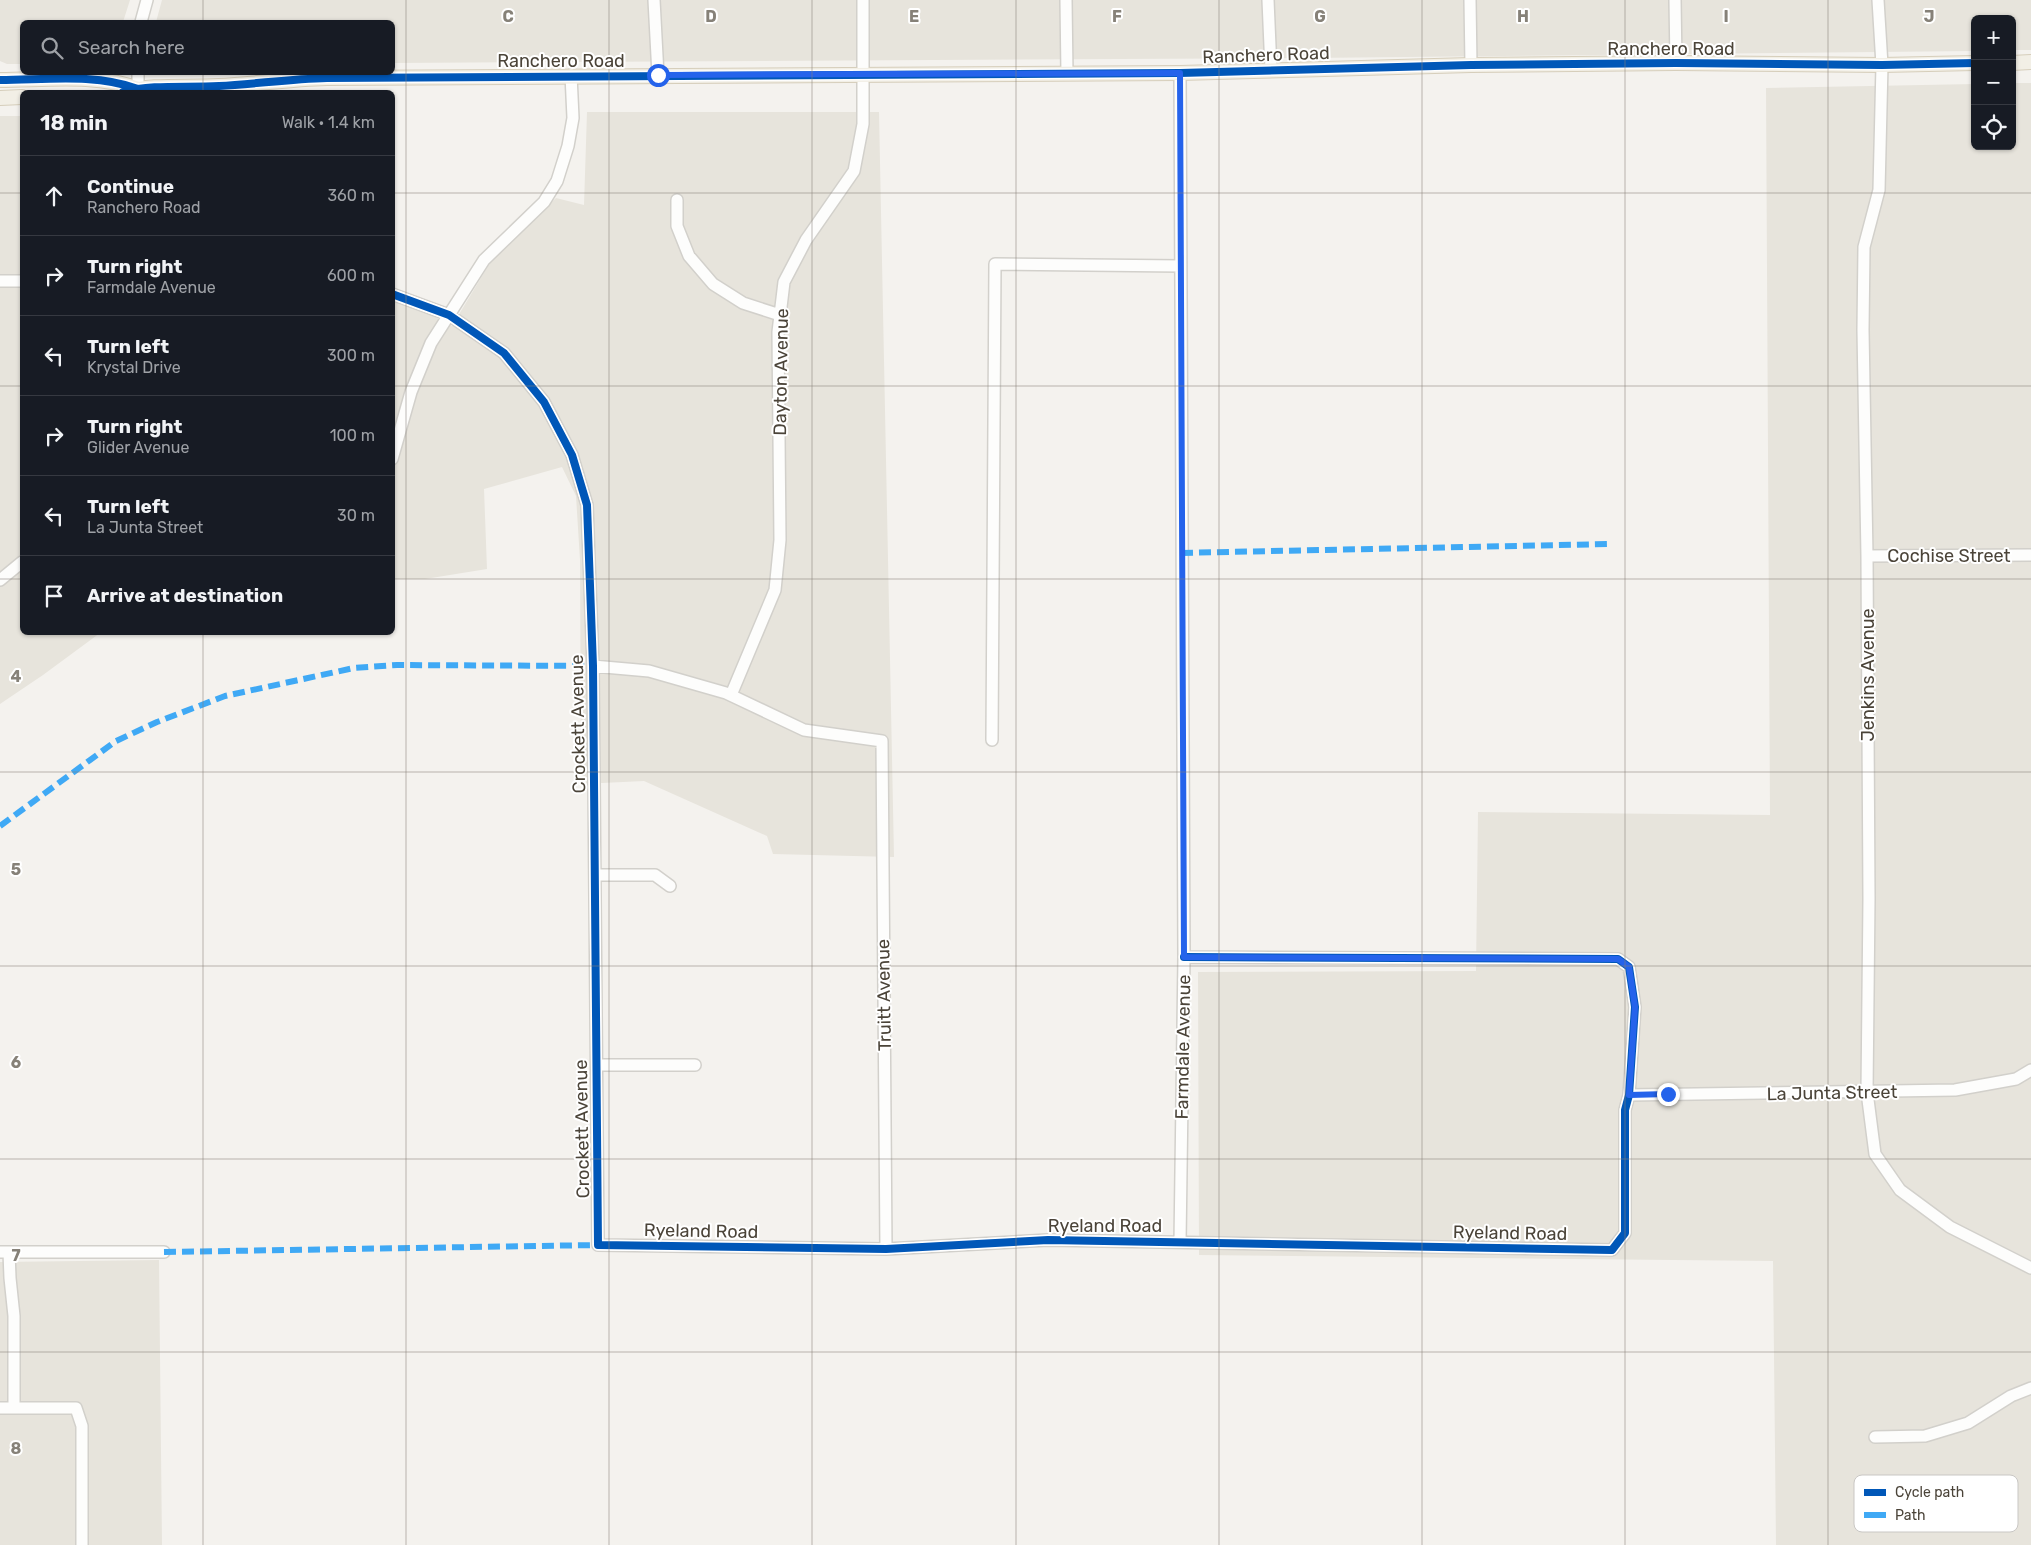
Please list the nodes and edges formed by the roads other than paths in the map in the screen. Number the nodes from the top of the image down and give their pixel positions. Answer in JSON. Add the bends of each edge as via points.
{"nodes":[{"id":1,"x":147,"y":0,"type":"edge"},
{"id":2,"x":654,"y":0,"type":"edge"},
{"id":3,"x":863,"y":0,"type":"edge"},
{"id":4,"x":1066,"y":0,"type":"edge"},
{"id":5,"x":1268,"y":0,"type":"edge"},
{"id":6,"x":1470,"y":0,"type":"edge"},
{"id":7,"x":1676,"y":0,"type":"edge"},
{"id":8,"x":1878,"y":0,"type":"edge"},
{"id":9,"x":142,"y":20,"type":"edge"},
{"id":10,"x":2031,"y":62,"type":"edge"},
{"id":11,"x":1676,"y":63,"type":"junction"},
{"id":12,"x":1971,"y":63,"type":"edge"},
{"id":13,"x":2016,"y":63,"type":"edge"},
{"id":14,"x":1471,"y":65,"type":"junction"},
{"id":15,"x":1882,"y":65,"type":"junction"},
{"id":16,"x":1271,"y":70,"type":"junction"},
{"id":17,"x":1180,"y":73,"type":"junction"},
{"id":18,"x":1068,"y":74,"type":"junction"},
{"id":19,"x":138,"y":75,"type":"edge"},
{"id":20,"x":571,"y":75,"type":"junction"},
{"id":21,"x":658,"y":75,"type":"junction"},
{"id":22,"x":863,"y":75,"type":"junction"},
{"id":23,"x":0,"y":80,"type":"edge"},
{"id":24,"x":136,"y":90,"type":"edge"},
{"id":25,"x":138,"y":90,"type":"edge"},
{"id":26,"x":154,"y":90,"type":"edge"},
{"id":27,"x":20,"y":97,"type":"edge"},
{"id":28,"x":0,"y":98,"type":"edge"},
{"id":29,"x":677,"y":200,"type":"dead end"},
{"id":30,"x":1180,"y":266,"type":"junction"},
{"id":31,"x":0,"y":281,"type":"edge"},
{"id":32,"x":20,"y":281,"type":"edge"},
{"id":33,"x":395,"y":295,"type":"edge"},
{"id":34,"x":449,"y":315,"type":"junction"},
{"id":35,"x":780,"y":315,"type":"junction"},
{"id":36,"x":395,"y":449,"type":"edge"},
{"id":37,"x":2031,"y":555,"type":"edge"},
{"id":38,"x":1867,"y":556,"type":"junction"},
{"id":39,"x":20,"y":564,"type":"edge"},
{"id":40,"x":0,"y":580,"type":"edge"},
{"id":41,"x":593,"y":666,"type":"junction"},
{"id":42,"x":731,"y":696,"type":"junction"},
{"id":43,"x":992,"y":740,"type":"dead end"},
{"id":44,"x":595,"y":875,"type":"junction"},
{"id":45,"x":670,"y":886,"type":"dead end"},
{"id":46,"x":1184,"y":957,"type":"junction"},
{"id":47,"x":597,"y":1065,"type":"junction"},
{"id":48,"x":695,"y":1065,"type":"dead end"},
{"id":49,"x":2031,"y":1070,"type":"edge"},
{"id":50,"x":1867,"y":1092,"type":"junction"},
{"id":51,"x":1629,"y":1095,"type":"junction"},
{"id":52,"x":1180,"y":1242,"type":"junction"},
{"id":53,"x":598,"y":1245,"type":"joint"},
{"id":54,"x":886,"y":1249,"type":"junction"},
{"id":55,"x":5,"y":1252,"type":"edge"},
{"id":56,"x":164,"y":1252,"type":"dead end"},
{"id":57,"x":2031,"y":1268,"type":"edge"},
{"id":58,"x":2031,"y":1388,"type":"edge"},
{"id":59,"x":0,"y":1408,"type":"edge"},
{"id":60,"x":14,"y":1408,"type":"junction"},
{"id":61,"x":1876,"y":1437,"type":"dead end"},
{"id":62,"x":82,"y":1545,"type":"edge"}],
"edges":[{"from":1,"to":9,"type":"street"},
{"from":2,"to":21,"type":"street"},
{"from":3,"to":22,"type":"street","name":"Dayton Avenue"},
{"from":4,"to":18,"type":"street"},
{"from":5,"to":16,"type":"street"},
{"from":6,"to":14,"type":"street"},
{"from":7,"to":11,"type":"street"},
{"from":8,"to":15,"type":"street","name":"Jenkins Avenue"},
{"from":10,"to":13,"type":"main road"},
{"from":11,"to":14,"type":"main road","name":"Ranchero Road"},
{"from":11,"to":15,"type":"main road","name":"Ranchero Road"},
{"from":12,"to":15,"type":"main road","name":"Ranchero Road"},
{"from":14,"to":16,"type":"main road","name":"Ranchero Road"},
{"from":15,"to":38,"type":"street","name":"Jenkins Avenue","via":[[1879,190],[1864,247]]},
{"from":16,"to":17,"type":"main road","name":"Ranchero Road"},
{"from":17,"to":18,"type":"main road","name":"Ranchero Road"},
{"from":17,"to":30,"type":"street","name":"Farmdale Avenue"},
{"from":18,"to":22,"type":"main road","name":"Ranchero Road"},
{"from":19,"to":25,"type":"street"},
{"from":20,"to":21,"type":"main road","name":"Ranchero Road"},
{"from":20,"to":26,"type":"main road","name":"Ranchero Road","via":[[327,78]]},
{"from":20,"to":34,"type":"street","via":[[572,118],[568,146],[557,181],[544,202],[484,260]]},
{"from":21,"to":22,"type":"main road","name":"Ranchero Road"},
{"from":22,"to":35,"type":"street","name":"Dayton Avenue","via":[[863,124],[854,171],[806,240],[784,282]]},
{"from":23,"to":24,"type":"main road","name":"Ranchero Road","via":[[86,79],[122,83]]},
{"from":27,"to":28,"type":"main road"},
{"from":29,"to":35,"type":"street","via":[[677,226],[689,256],[713,284],[743,303]]},
{"from":30,"to":43,"type":"street","via":[[995,264]]},
{"from":30,"to":46,"type":"street","name":"Farmdale Avenue"},
{"from":31,"to":32,"type":"street"},
{"from":33,"to":34,"type":"street","name":"Crockett Avenue"},
{"from":34,"to":36,"type":"street","via":[[431,342]]},
{"from":34,"to":41,"type":"street","name":"Crockett Avenue","via":[[504,353],[544,402],[572,455],[588,505]]},
{"from":35,"to":42,"type":"street","name":"Dayton Avenue","via":[[780,540],[775,590]]},
{"from":37,"to":38,"type":"street","name":"Cochise Street"},
{"from":38,"to":50,"type":"street","name":"Jenkins Avenue"},
{"from":39,"to":40,"type":"street"},
{"from":41,"to":42,"type":"street","via":[[649,671]]},
{"from":41,"to":44,"type":"street","name":"Crockett Avenue"},
{"from":42,"to":54,"type":"street","name":"Truitt Avenue","via":[[804,730],[882,741]]},
{"from":44,"to":45,"type":"street","via":[[655,875]]},
{"from":44,"to":47,"type":"street","name":"Crockett Avenue"},
{"from":46,"to":51,"type":"street","via":[[1618,959],[1629,967],[1635,1007]]},
{"from":46,"to":52,"type":"street","name":"Farmdale Avenue"},
{"from":47,"to":48,"type":"street"},
{"from":47,"to":53,"type":"street","name":"Crockett Avenue"},
{"from":49,"to":50,"type":"street","name":"La Junta Street","via":[[2016,1079],[1955,1090]]},
{"from":50,"to":51,"type":"street","name":"La Junta Street"},
{"from":50,"to":57,"type":"street","name":"Jenkins Avenue","via":[[1875,1154],[1900,1190],[1950,1227]]},
{"from":51,"to":52,"type":"street","name":"Ryeland Road","via":[[1625,1110],[1625,1233],[1612,1250]]},
{"from":52,"to":54,"type":"street","name":"Ryeland Road","via":[[1048,1240]]},
{"from":53,"to":54,"type":"street","name":"Ryeland Road"},
{"from":55,"to":56,"type":"street"},
{"from":55,"to":60,"type":"street","via":[[14,1316]]},
{"from":58,"to":61,"type":"street","via":[[2011,1396],[1968,1423],[1925,1436]]},
{"from":59,"to":60,"type":"street"},
{"from":60,"to":62,"type":"street","via":[[76,1408],[82,1426]]}]}
